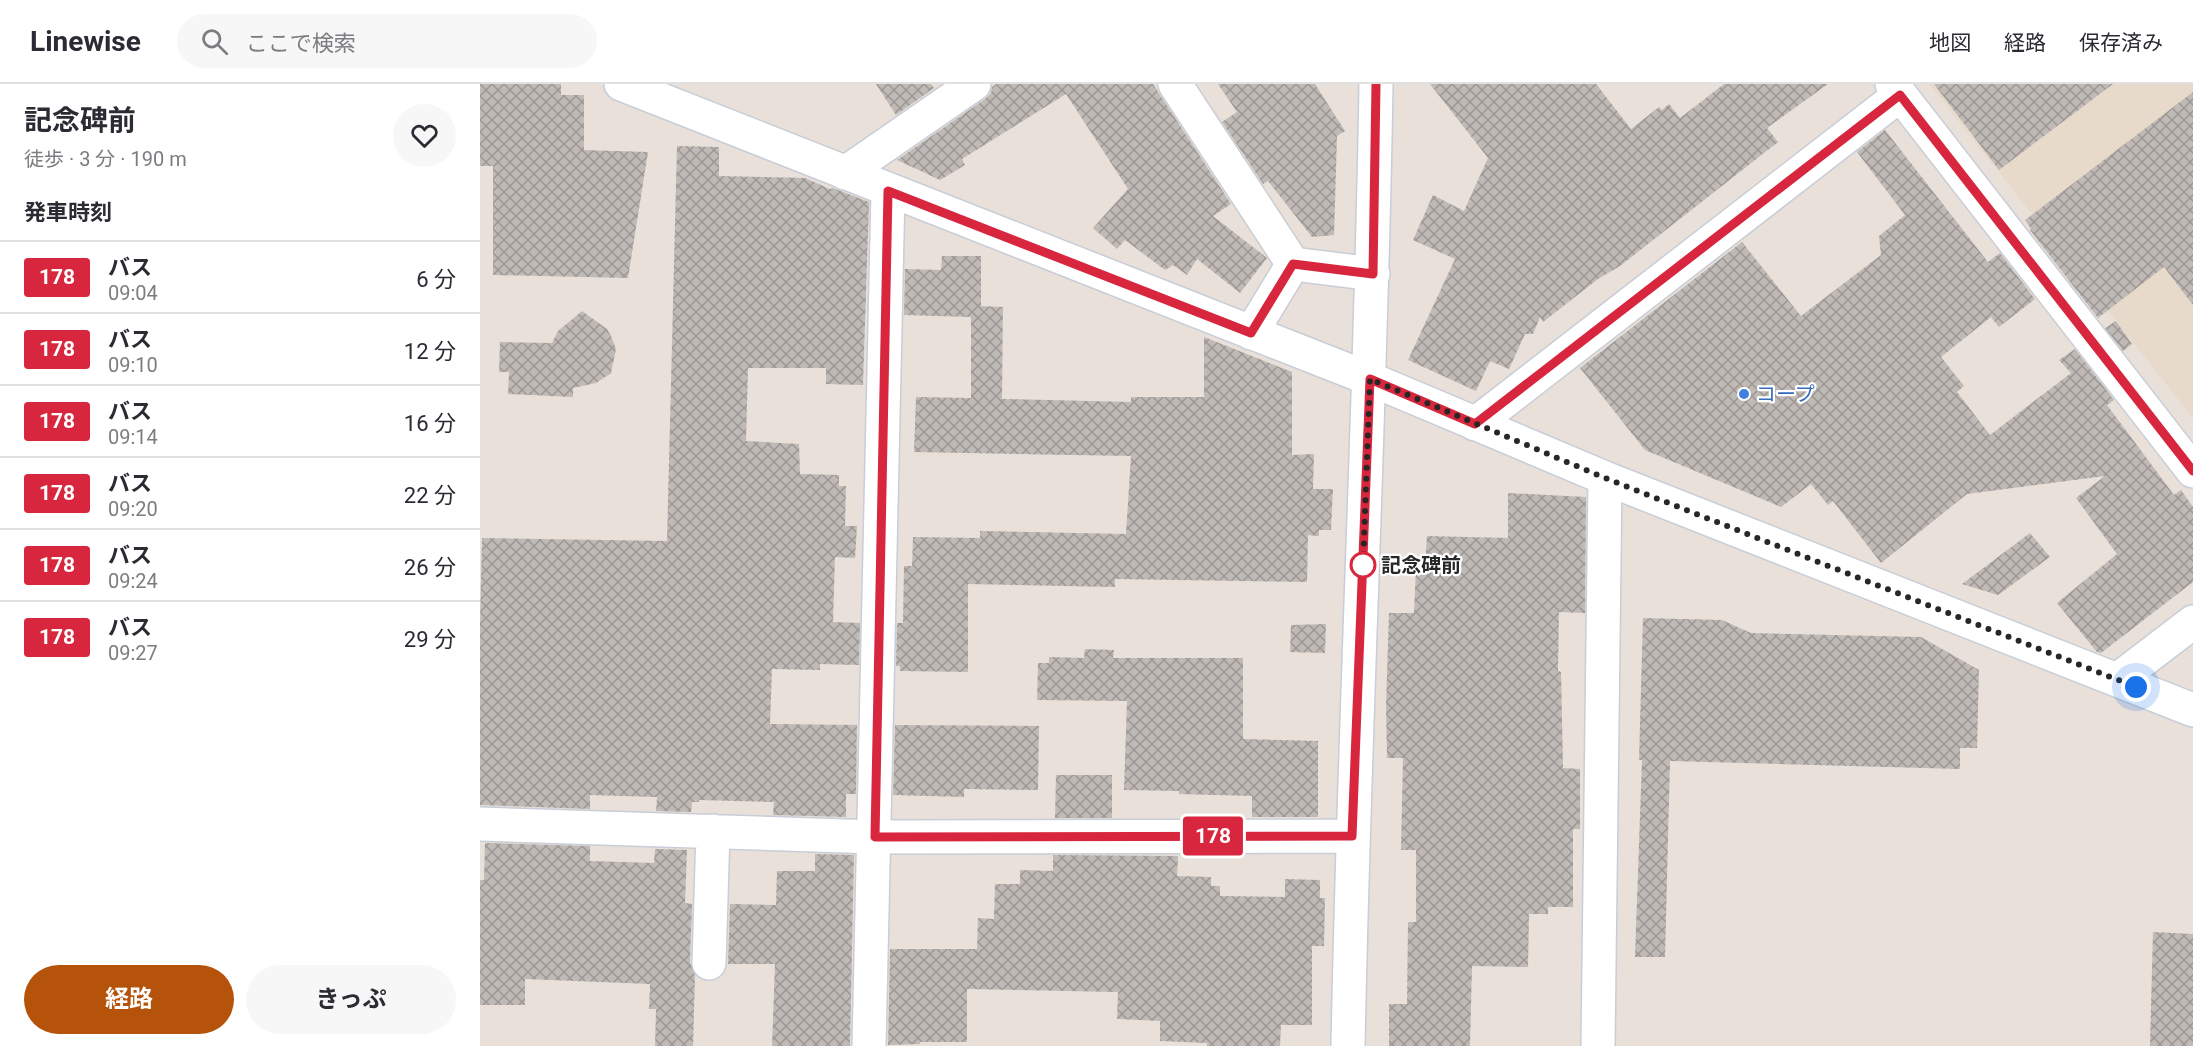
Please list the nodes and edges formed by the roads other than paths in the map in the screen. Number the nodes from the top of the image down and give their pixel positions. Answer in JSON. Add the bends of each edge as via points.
{"nodes":[{"id":1,"x":621,"y":84,"type":"edge"},
{"id":2,"x":974,"y":84,"type":"edge"},
{"id":3,"x":1175,"y":84,"type":"edge"},
{"id":4,"x":1376,"y":84,"type":"edge"},
{"id":5,"x":1896,"y":89,"type":"edge"},
{"id":6,"x":845,"y":173,"type":"junction"},
{"id":7,"x":888,"y":191,"type":"junction"},
{"id":8,"x":1293,"y":264,"type":"junction"},
{"id":9,"x":1373,"y":274,"type":"junction"},
{"id":10,"x":1251,"y":333,"type":"junction"},
{"id":11,"x":1370,"y":379,"type":"junction"},
{"id":12,"x":1475,"y":424,"type":"junction"},
{"id":13,"x":2193,"y":471,"type":"edge"},
{"id":14,"x":1605,"y":478,"type":"junction"},
{"id":15,"x":2193,"y":622,"type":"edge"},
{"id":16,"x":2117,"y":680,"type":"junction"},
{"id":17,"x":2193,"y":710,"type":"edge"},
{"id":18,"x":480,"y":824,"type":"edge"},
{"id":19,"x":712,"y":831,"type":"junction"},
{"id":20,"x":1352,"y":836,"type":"junction"},
{"id":21,"x":875,"y":837,"type":"junction"},
{"id":22,"x":709,"y":963,"type":"dead end"},
{"id":23,"x":869,"y":1046,"type":"edge"},
{"id":24,"x":1348,"y":1046,"type":"edge"},
{"id":25,"x":1598,"y":1046,"type":"edge"}],
"edges":[{"from":1,"to":6,"type":"street"},
{"from":2,"to":6,"type":"street"},
{"from":3,"to":8,"type":"street"},
{"from":4,"to":9,"type":"street"},
{"from":5,"to":12,"type":"street"},
{"from":5,"to":13,"type":"street"},
{"from":6,"to":7,"type":"street"},
{"from":7,"to":10,"type":"street"},
{"from":7,"to":21,"type":"street"},
{"from":8,"to":9,"type":"street"},
{"from":8,"to":10,"type":"street"},
{"from":9,"to":11,"type":"street"},
{"from":10,"to":11,"type":"street"},
{"from":11,"to":12,"type":"street"},
{"from":11,"to":20,"type":"street"},
{"from":12,"to":14,"type":"street"},
{"from":14,"to":16,"type":"street"},
{"from":14,"to":25,"type":"street"},
{"from":15,"to":16,"type":"street"},
{"from":16,"to":17,"type":"street"},
{"from":18,"to":19,"type":"street"},
{"from":19,"to":21,"type":"street"},
{"from":19,"to":22,"type":"street"},
{"from":20,"to":21,"type":"street"},
{"from":20,"to":24,"type":"street"},
{"from":21,"to":23,"type":"street"}]}
